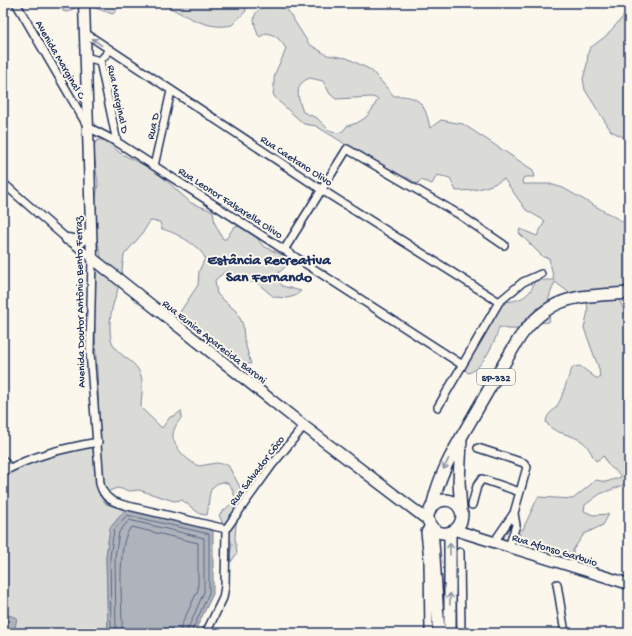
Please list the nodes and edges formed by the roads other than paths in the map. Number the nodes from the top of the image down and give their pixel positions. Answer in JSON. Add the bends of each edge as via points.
{"nodes":[{"id":1,"x":16,"y":3,"type":"edge"},
{"id":2,"x":84,"y":3,"type":"edge"},
{"id":3,"x":84,"y":34,"type":"junction"},
{"id":4,"x":109,"y":51,"type":"junction"},
{"id":5,"x":85,"y":57,"type":"junction"},
{"id":6,"x":100,"y":61,"type":"junction"},
{"id":7,"x":171,"y":91,"type":"junction"},
{"id":8,"x":88,"y":127,"type":"junction"},
{"id":9,"x":118,"y":142,"type":"junction"},
{"id":10,"x":154,"y":166,"type":"junction"},
{"id":11,"x":3,"y":183,"type":"edge"},
{"id":12,"x":322,"y":190,"type":"junction"},
{"id":13,"x":90,"y":233,"type":"junction"},
{"id":14,"x":71,"y":242,"type":"junction"},
{"id":15,"x":504,"y":244,"type":"dead end"},
{"id":16,"x":90,"y":245,"type":"junction"},
{"id":17,"x":284,"y":250,"type":"junction"},
{"id":18,"x":92,"y":258,"type":"junction"},
{"id":19,"x":541,"y":274,"type":"dead end"},
{"id":20,"x":629,"y":293,"type":"edge"},
{"id":21,"x":499,"y":302,"type":"junction"},
{"id":22,"x":461,"y":364,"type":"junction"},
{"id":23,"x":438,"y":407,"type":"dead end"},
{"id":24,"x":304,"y":426,"type":"junction"},
{"id":25,"x":461,"y":437,"type":"junction"},
{"id":26,"x":98,"y":442,"type":"junction"},
{"id":27,"x":478,"y":448,"type":"dead end"},
{"id":28,"x":3,"y":460,"type":"edge"},
{"id":29,"x":6,"y":470,"type":"edge"},
{"id":30,"x":520,"y":492,"type":"junction"},
{"id":31,"x":472,"y":505,"type":"dead end"},
{"id":32,"x":461,"y":510,"type":"junction"},
{"id":33,"x":514,"y":513,"type":"junction"},
{"id":34,"x":431,"y":518,"type":"junction"},
{"id":35,"x":226,"y":529,"type":"junction"},
{"id":36,"x":455,"y":529,"type":"junction"},
{"id":37,"x":494,"y":542,"type":"junction"},
{"id":38,"x":509,"y":547,"type":"junction"},
{"id":39,"x":460,"y":552,"type":"dead end"},
{"id":40,"x":557,"y":584,"type":"dead end"},
{"id":41,"x":629,"y":584,"type":"edge"},
{"id":42,"x":206,"y":633,"type":"edge"},
{"id":43,"x":429,"y":633,"type":"edge"},
{"id":44,"x":439,"y":633,"type":"edge"},
{"id":45,"x":450,"y":633,"type":"edge"},
{"id":46,"x":461,"y":633,"type":"edge"},
{"id":47,"x":565,"y":633,"type":"edge"}],
"edges":[{"from":1,"to":8,"type":"street","name":"Avenida Marginal C"},
{"from":2,"to":3,"type":"main road","name":"Avenida Doutor Antônio Bento Ferraz"},
{"from":4,"to":3,"type":"street","name":"Rua Caetano Olivo","one_way":true},
{"from":3,"to":5,"type":"main road","name":"Avenida Doutor Antônio Bento Ferraz"},
{"from":4,"to":6,"type":"street"},
{"from":4,"to":7,"type":"street","name":"Rua Caetano Olivo"},
{"from":5,"to":6,"type":"street"},
{"from":5,"to":8,"type":"main road","name":"Avenida Doutor Antônio Bento Ferraz"},
{"from":6,"to":9,"type":"street","name":"Rua Marginal D"},
{"from":7,"to":10,"type":"street","name":"Rua D"},
{"from":7,"to":12,"type":"street","name":"Rua Caetano Olivo"},
{"from":8,"to":9,"type":"street","name":"Rua Leonor Falsarella Olivo"},
{"from":8,"to":13,"type":"main road","name":"Avenida Doutor Antônio Bento Ferraz"},
{"from":9,"to":10,"type":"street","name":"Rua Leonor Falsarella Olivo"},
{"from":10,"to":17,"type":"street","name":"Rua Leonor Falsarella Olivo"},
{"from":11,"to":14,"type":"street","name":"Rua Eunice Aparecida Baroni"},
{"from":12,"to":15,"type":"street","via":[[347,149],[460,215]]},
{"from":12,"to":17,"type":"street"},
{"from":12,"to":21,"type":"street","name":"Rua Caetano Olivo"},
{"from":13,"to":14,"type":"main road","via":[[81,240]]},
{"from":13,"to":16,"type":"main road","name":"Avenida Doutor Antônio Bento Ferraz"},
{"from":14,"to":16,"type":"street"},
{"from":14,"to":18,"type":"street","name":"Rua Eunice Aparecida Baroni"},
{"from":16,"to":18,"type":"main road","name":"Avenida Doutor Antônio Bento Ferraz"},
{"from":17,"to":22,"type":"street","name":"Rua Leonor Falsarella Olivo"},
{"from":18,"to":24,"type":"main road","name":"Rua Eunice Aparecida Baroni"},
{"from":18,"to":26,"type":"street","name":"Avenida Doutor Antônio Bento Ferraz","via":[[90,352]]},
{"from":19,"to":21,"type":"street","via":[[523,282]]},
{"from":20,"to":25,"type":"main road","number":"SP-332","via":[[564,300],[541,312],[520,337]]},
{"from":21,"to":22,"type":"street"},
{"from":22,"to":23,"type":"street"},
{"from":24,"to":34,"type":"main road","name":"Rua Eunice Aparecida Baroni","via":[[416,512]]},
{"from":24,"to":35,"type":"street","name":"Rua Salvador Côco","via":[[272,464]]},
{"from":25,"to":32,"type":"main road","number":"SP-332"},
{"from":25,"to":34,"type":"main road","number":"SP-332","one_way":true,"via":[[441,476]]},
{"from":26,"to":29,"type":"street","via":[[65,448]]},
{"from":26,"to":35,"type":"street","name":"Avenida Doutor Antônio Bento Ferraz","via":[[100,484],[102,493],[110,500]]},
{"from":27,"to":30,"type":"street","via":[[524,463],[527,471]]},
{"from":28,"to":29,"type":"street"},
{"from":30,"to":31,"type":"street","via":[[482,479],[477,486]]},
{"from":30,"to":33,"type":"street"},
{"from":32,"to":34,"type":"main road","via":[[453,502],[442,500]]},
{"from":32,"to":36,"type":"main road"},
{"from":33,"to":37,"type":"street"},
{"from":33,"to":38,"type":"street","via":[[516,525]]},
{"from":34,"to":36,"type":"main road","via":[[440,533]]},
{"from":34,"to":43,"type":"street","via":[[425,532]]},
{"from":34,"to":44,"type":"main road","number":"SP-332"},
{"from":35,"to":42,"type":"street","via":[[224,598]]},
{"from":36,"to":37,"type":"main road","name":"Rua Afonso Garbuio"},
{"from":45,"to":36,"type":"main road","one_way":true},
{"from":37,"to":38,"type":"main road","name":"Rua Afonso Garbuio"},
{"from":38,"to":41,"type":"main road","name":"Rua Afonso Garbuio"},
{"from":39,"to":46,"type":"street"},
{"from":40,"to":47,"type":"street"}]}
